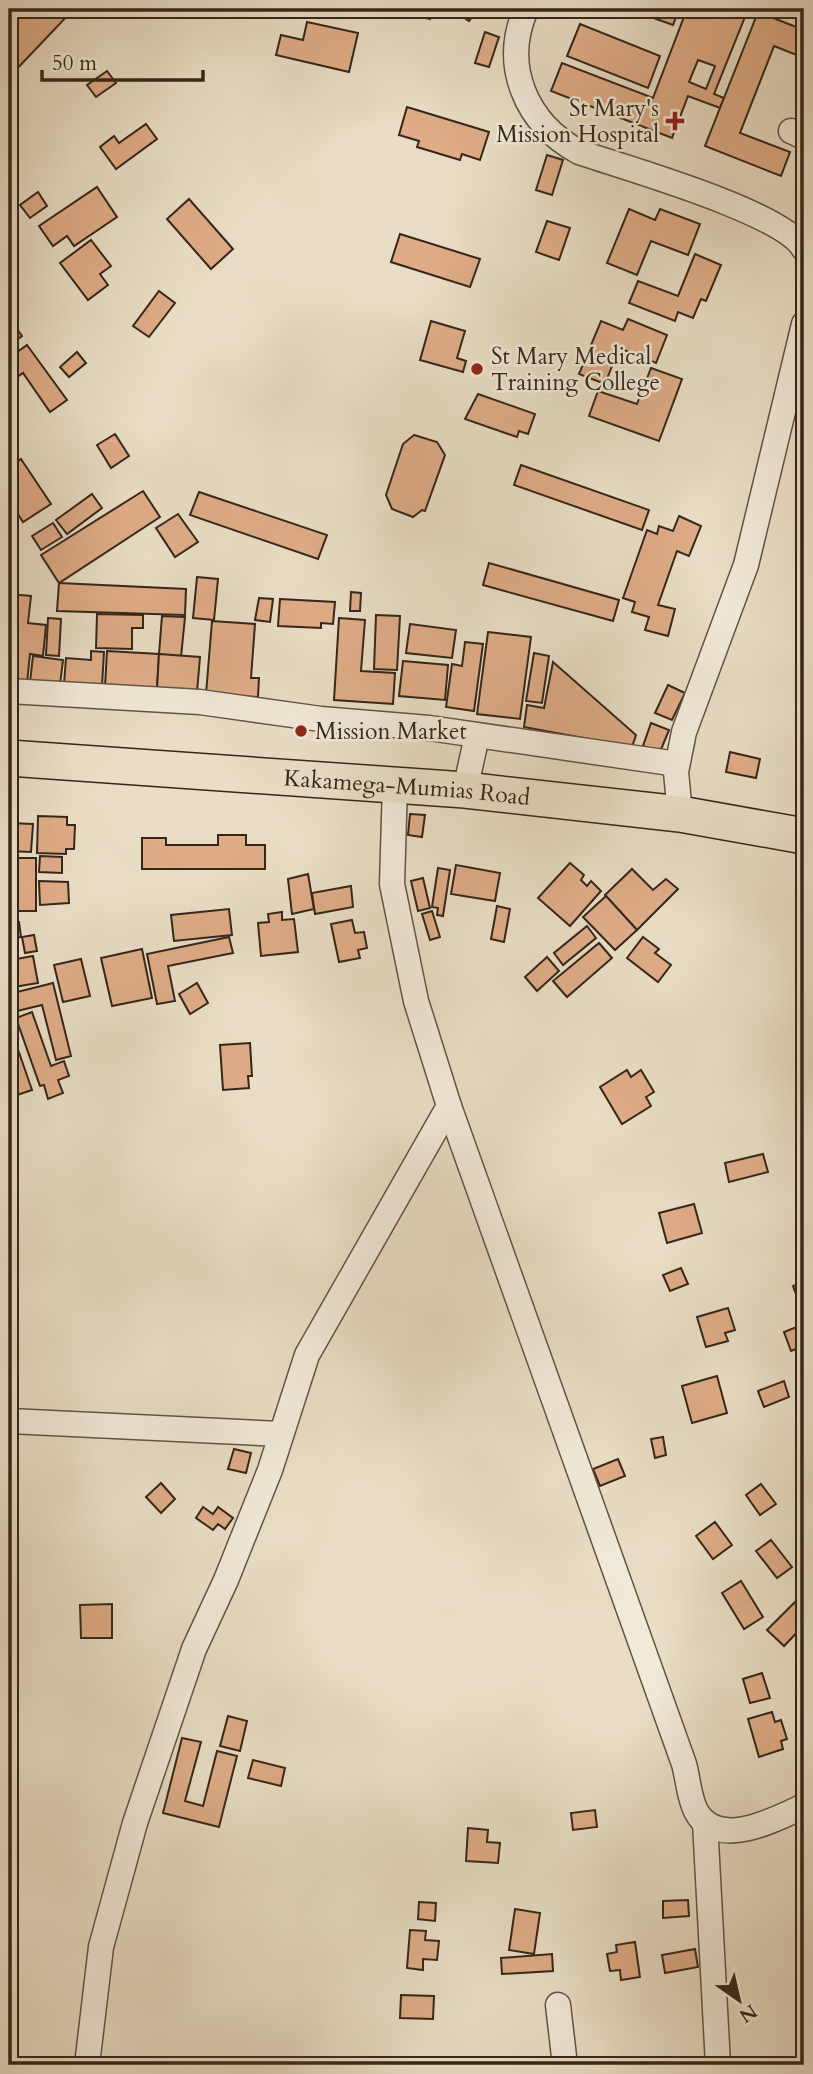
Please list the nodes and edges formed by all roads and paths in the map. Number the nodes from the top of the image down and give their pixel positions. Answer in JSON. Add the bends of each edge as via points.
{"nodes":[{"id":1,"x":526,"y":9,"type":"edge"},
{"id":2,"x":804,"y":249,"type":"edge"},
{"id":3,"x":804,"y":324,"type":"edge"},
{"id":4,"x":9,"y":691,"type":"edge"},
{"id":5,"x":477,"y":736,"type":"junction"},
{"id":6,"x":9,"y":758,"type":"edge"},
{"id":7,"x":677,"y":764,"type":"junction"},
{"id":8,"x":395,"y":784,"type":"junction"},
{"id":9,"x":465,"y":790,"type":"junction"},
{"id":10,"x":680,"y":814,"type":"junction"},
{"id":11,"x":804,"y":835,"type":"edge"},
{"id":12,"x":450,"y":1106,"type":"junction"},
{"id":13,"x":9,"y":1422,"type":"edge"},
{"id":14,"x":280,"y":1434,"type":"junction"},
{"id":15,"x":804,"y":1806,"type":"edge"},
{"id":16,"x":705,"y":1822,"type":"junction"},
{"id":17,"x":558,"y":2005,"type":"dead end"},
{"id":18,"x":87,"y":2065,"type":"edge"},
{"id":19,"x":565,"y":2065,"type":"edge"},
{"id":20,"x":718,"y":2065,"type":"edge"}],
"edges":[{"from":1,"to":2,"type":"street","via":[[517,31],[517,72],[528,105],[557,140],[769,220],[799,240]]},
{"from":3,"to":7,"type":"street","via":[[746,565],[694,701]]},
{"from":4,"to":5,"type":"street","via":[[200,702]]},
{"from":5,"to":7,"type":"street"},
{"from":5,"to":9,"type":"street"},
{"from":6,"to":8,"type":"highway","name":"Kakamega-Mumias Road"},
{"from":7,"to":10,"type":"street"},
{"from":8,"to":9,"type":"highway","name":"Kakamega-Mumias Road"},
{"from":8,"to":12,"type":"street","via":[[393,884],[415,1001]]},
{"from":9,"to":10,"type":"highway","name":"Kakamega-Mumias Road"},
{"from":10,"to":11,"type":"highway","name":"Kakamega-Mumias Road"},
{"from":12,"to":14,"type":"street","via":[[307,1355]]},
{"from":12,"to":16,"type":"street","via":[[684,1764],[696,1811]]},
{"from":13,"to":14,"type":"street"},
{"from":14,"to":18,"type":"street","via":[[270,1470],[194,1649],[135,1823],[101,1947]]},
{"from":15,"to":16,"type":"street","via":[[733,1831]]},
{"from":16,"to":20,"type":"street"},
{"from":17,"to":19,"type":"street"}]}
